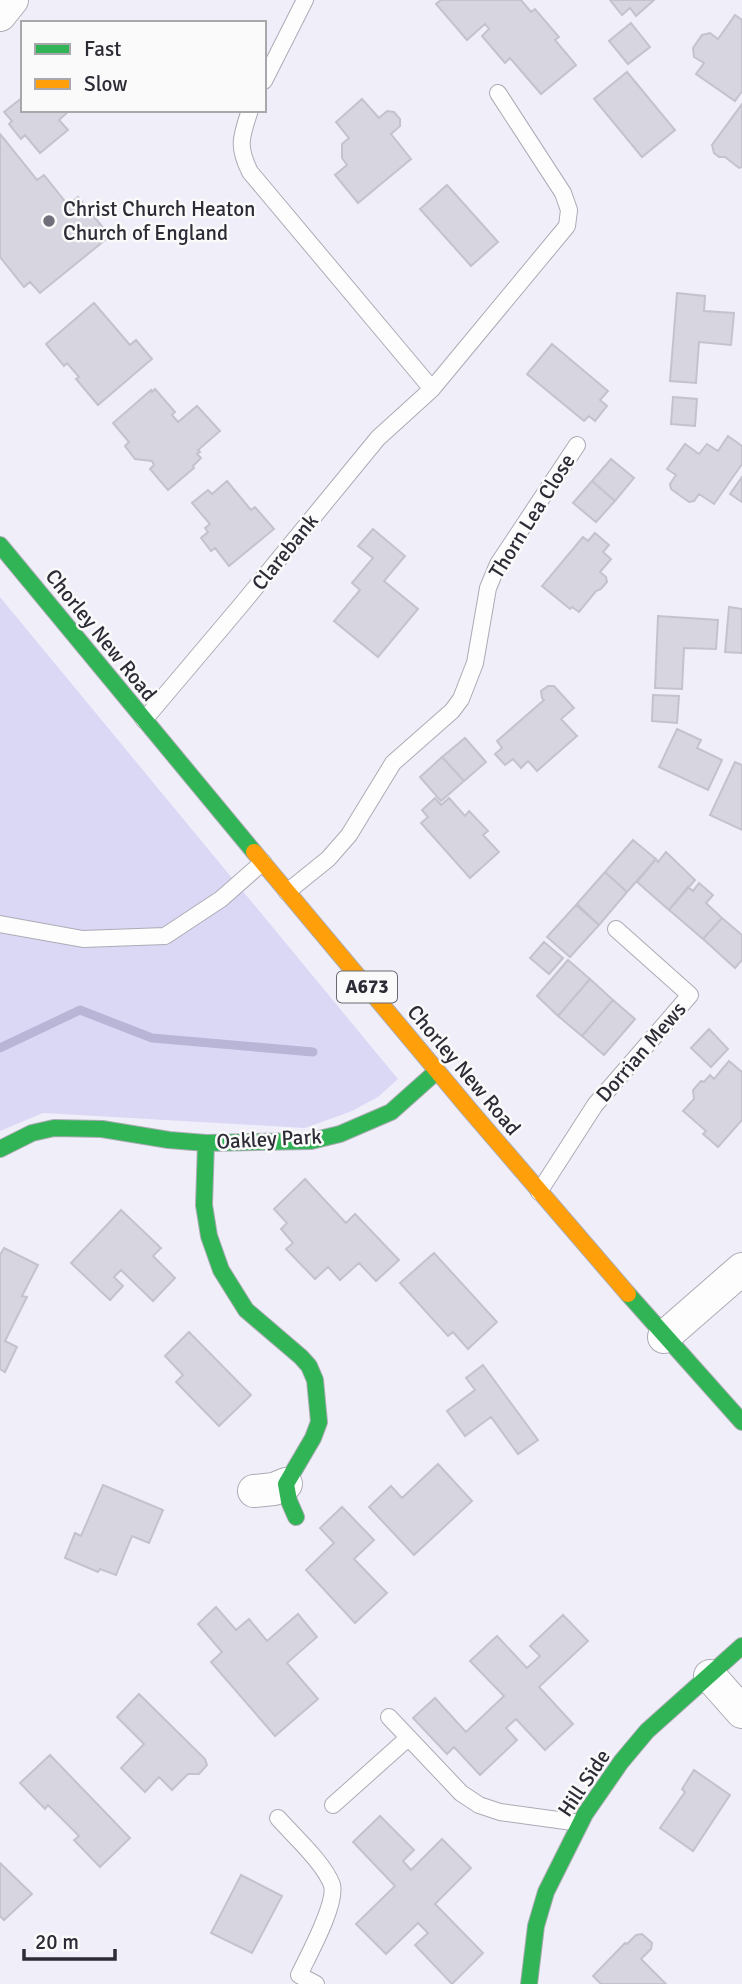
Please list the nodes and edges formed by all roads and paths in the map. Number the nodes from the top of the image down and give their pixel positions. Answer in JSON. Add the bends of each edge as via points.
{"nodes":[{"id":1,"x":12,"y":0,"type":"edge"},
{"id":2,"x":305,"y":0,"type":"edge"},
{"id":3,"x":0,"y":15,"type":"edge"},
{"id":4,"x":266,"y":77,"type":"edge"},
{"id":5,"x":498,"y":93,"type":"dead end"},
{"id":6,"x":249,"y":112,"type":"edge"},
{"id":7,"x":432,"y":389,"type":"junction"},
{"id":8,"x":577,"y":445,"type":"dead end"},
{"id":9,"x":0,"y":545,"type":"edge"},
{"id":10,"x":144,"y":720,"type":"junction"},
{"id":11,"x":262,"y":862,"type":"junction"},
{"id":12,"x":287,"y":892,"type":"junction"},
{"id":13,"x":0,"y":924,"type":"edge"},
{"id":14,"x":616,"y":929,"type":"dead end"},
{"id":15,"x":437,"y":1070,"type":"junction"},
{"id":16,"x":206,"y":1143,"type":"junction"},
{"id":17,"x":0,"y":1149,"type":"edge"},
{"id":18,"x":539,"y":1192,"type":"junction"},
{"id":19,"x":742,"y":1269,"type":"edge"},
{"id":20,"x":664,"y":1336,"type":"junction"},
{"id":21,"x":742,"y":1422,"type":"edge"},
{"id":22,"x":286,"y":1484,"type":"junction"},
{"id":23,"x":254,"y":1491,"type":"dead end"},
{"id":24,"x":296,"y":1517,"type":"dead end"},
{"id":25,"x":742,"y":1646,"type":"edge"},
{"id":26,"x":709,"y":1676,"type":"junction"},
{"id":27,"x":742,"y":1712,"type":"edge"},
{"id":28,"x":389,"y":1717,"type":"dead end"},
{"id":29,"x":408,"y":1738,"type":"junction"},
{"id":30,"x":333,"y":1805,"type":"dead end"},
{"id":31,"x":278,"y":1818,"type":"dead end"},
{"id":32,"x":580,"y":1824,"type":"junction"},
{"id":33,"x":316,"y":1984,"type":"edge"},
{"id":34,"x":529,"y":1984,"type":"edge"}],
"edges":[{"from":1,"to":3,"type":"street"},
{"from":2,"to":4,"type":"lane"},
{"from":5,"to":7,"type":"lane","name":"Clarebank","via":[[563,193],[569,210],[567,226]]},
{"from":6,"to":7,"type":"lane","via":[[242,156],[250,172]]},
{"from":7,"to":10,"type":"lane","name":"Clarebank","via":[[378,438]]},
{"from":8,"to":12,"type":"lane","name":"Thorn Lea Close","via":[[498,564],[488,588],[475,663],[461,699],[393,763],[349,835]]},
{"from":9,"to":10,"type":"street","name":"Chorley New Road","number":"A673"},
{"from":10,"to":11,"type":"street","name":"Chorley New Road","number":"A673"},
{"from":11,"to":12,"type":"street","name":"Chorley New Road","number":"A673"},
{"from":11,"to":13,"type":"lane","via":[[221,899],[165,936],[83,939]]},
{"from":12,"to":15,"type":"street","name":"Chorley New Road","number":"A673"},
{"from":14,"to":18,"type":"lane","name":"Dorrian Mews","via":[[690,996],[595,1105]]},
{"from":15,"to":16,"type":"street","name":"Oakley Park","via":[[391,1112],[340,1134],[311,1141]]},
{"from":15,"to":18,"type":"street","name":"Chorley New Road","number":"A673"},
{"from":16,"to":17,"type":"street","name":"Oakley Park","via":[[102,1129],[54,1128]]},
{"from":16,"to":22,"type":"street","name":"Oakley Park","via":[[204,1205],[220,1270],[246,1310],[301,1357],[315,1380],[319,1422]]},
{"from":18,"to":20,"type":"street","name":"Chorley New Road","number":"A673"},
{"from":19,"to":20,"type":"street"},
{"from":20,"to":21,"type":"street","name":"Chorley New Road","number":"A673"},
{"from":22,"to":23,"type":"street"},
{"from":22,"to":24,"type":"street"},
{"from":25,"to":26,"type":"street","name":"Hill Side"},
{"from":26,"to":27,"type":"street"},
{"from":26,"to":32,"type":"street","name":"Hill Side","via":[[647,1731]]},
{"from":28,"to":29,"type":"lane"},
{"from":29,"to":30,"type":"lane"},
{"from":29,"to":32,"type":"lane","via":[[461,1793],[479,1805]]},
{"from":31,"to":33,"type":"lane","via":[[321,1866],[332,1886],[331,1905],[299,1975]]},
{"from":32,"to":34,"type":"street","name":"Hill Side","via":[[546,1892],[536,1926]]}]}
